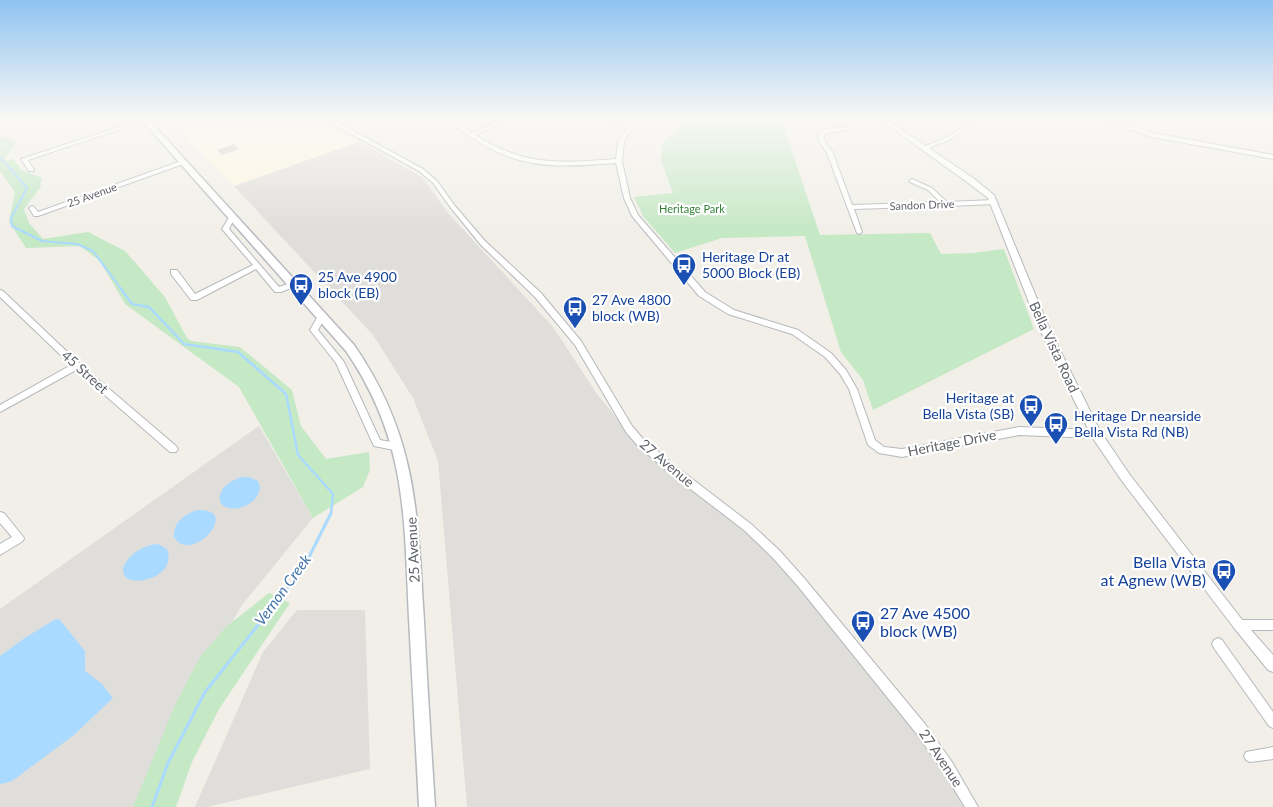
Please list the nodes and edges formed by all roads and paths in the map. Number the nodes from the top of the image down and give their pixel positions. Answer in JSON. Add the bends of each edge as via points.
{"nodes":[{"id":1,"x":31,"y":157,"type":"edge"},
{"id":2,"x":179,"y":157,"type":"edge"},
{"id":3,"x":396,"y":157,"type":"edge"},
{"id":4,"x":513,"y":157,"type":"edge"},
{"id":5,"x":619,"y":157,"type":"edge"},
{"id":6,"x":831,"y":157,"type":"edge"},
{"id":7,"x":936,"y":157,"type":"edge"},
{"id":8,"x":619,"y":161,"type":"junction"},
{"id":9,"x":184,"y":162,"type":"junction"},
{"id":10,"x":31,"y":170,"type":"dead end"},
{"id":11,"x":912,"y":181,"type":"dead end"},
{"id":12,"x":994,"y":202,"type":"junction"},
{"id":13,"x":947,"y":205,"type":"junction"},
{"id":14,"x":850,"y":207,"type":"junction"},
{"id":15,"x":32,"y":208,"type":"dead end"},
{"id":16,"x":232,"y":216,"type":"junction"},
{"id":17,"x":859,"y":232,"type":"dead end"},
{"id":18,"x":257,"y":266,"type":"junction"},
{"id":19,"x":174,"y":272,"type":"dead end"},
{"id":20,"x":293,"y":284,"type":"junction"},
{"id":21,"x":0,"y":293,"type":"edge"},
{"id":22,"x":322,"y":316,"type":"junction"},
{"id":23,"x":77,"y":366,"type":"junction"},
{"id":24,"x":0,"y":409,"type":"edge"},
{"id":25,"x":1096,"y":434,"type":"junction"},
{"id":26,"x":394,"y":446,"type":"dead end"},
{"id":27,"x":173,"y":449,"type":"dead end"},
{"id":28,"x":0,"y":516,"type":"edge"},
{"id":29,"x":19,"y":538,"type":"joint"},
{"id":30,"x":0,"y":550,"type":"edge"},
{"id":31,"x":1239,"y":625,"type":"junction"},
{"id":32,"x":1273,"y":625,"type":"edge"},
{"id":33,"x":1218,"y":644,"type":"dead end"},
{"id":34,"x":1273,"y":665,"type":"edge"},
{"id":35,"x":1273,"y":722,"type":"edge"},
{"id":36,"x":1273,"y":753,"type":"edge"},
{"id":37,"x":1250,"y":756,"type":"dead end"},
{"id":38,"x":427,"y":807,"type":"edge"},
{"id":39,"x":972,"y":807,"type":"edge"}],
"edges":[{"from":1,"to":10,"type":"street","name":"25 Avenue","via":[[24,159]]},
{"from":2,"to":9,"type":"main road","name":"25 Avenue"},
{"from":3,"to":39,"type":"street","name":"27 Avenue","via":[[436,182],[482,243],[538,295],[573,337],[629,429],[641,443],[734,516],[796,576],[922,729],[955,775]]},
{"from":4,"to":8,"type":"street","via":[[530,162],[559,164]]},
{"from":5,"to":8,"type":"street","name":"Heritage Drive"},
{"from":6,"to":14,"type":"street"},
{"from":7,"to":12,"type":"street","name":"Bella Vista Road","via":[[983,190]]},
{"from":8,"to":25,"type":"street","name":"Heritage Drive","via":[[626,198],[634,216],[702,294],[731,312],[795,332],[828,355],[848,380],[868,437],[882,450],[910,452],[1019,432]]},
{"from":9,"to":15,"type":"street","name":"25 Avenue","via":[[36,215]]},
{"from":9,"to":16,"type":"main road","name":"25 Avenue"},
{"from":11,"to":13,"type":"street","via":[[930,189]]},
{"from":12,"to":13,"type":"street","name":"Sandon Drive"},
{"from":12,"to":25,"type":"street","name":"Bella Vista Road","via":[[1044,328]]},
{"from":13,"to":14,"type":"street","name":"Sandon Drive"},
{"from":14,"to":17,"type":"street"},
{"from":16,"to":18,"type":"street","via":[[225,229]]},
{"from":16,"to":20,"type":"main road","name":"25 Avenue"},
{"from":18,"to":19,"type":"street","via":[[194,298]]},
{"from":18,"to":20,"type":"street","via":[[278,290]]},
{"from":20,"to":22,"type":"main road","name":"25 Avenue"},
{"from":21,"to":23,"type":"street","name":"45 Street"},
{"from":22,"to":26,"type":"street","via":[[314,330],[340,362],[377,443]]},
{"from":22,"to":38,"type":"main road","name":"25 Avenue","via":[[358,359],[376,388],[391,423],[404,470],[412,525]]},
{"from":23,"to":24,"type":"street"},
{"from":23,"to":27,"type":"street","name":"45 Street"},
{"from":25,"to":31,"type":"street","name":"Bella Vista Road"},
{"from":28,"to":29,"type":"street"},
{"from":29,"to":30,"type":"street"},
{"from":31,"to":32,"type":"street"},
{"from":31,"to":34,"type":"street","name":"Bella Vista Road"},
{"from":33,"to":35,"type":"street"},
{"from":36,"to":37,"type":"street"}]}
